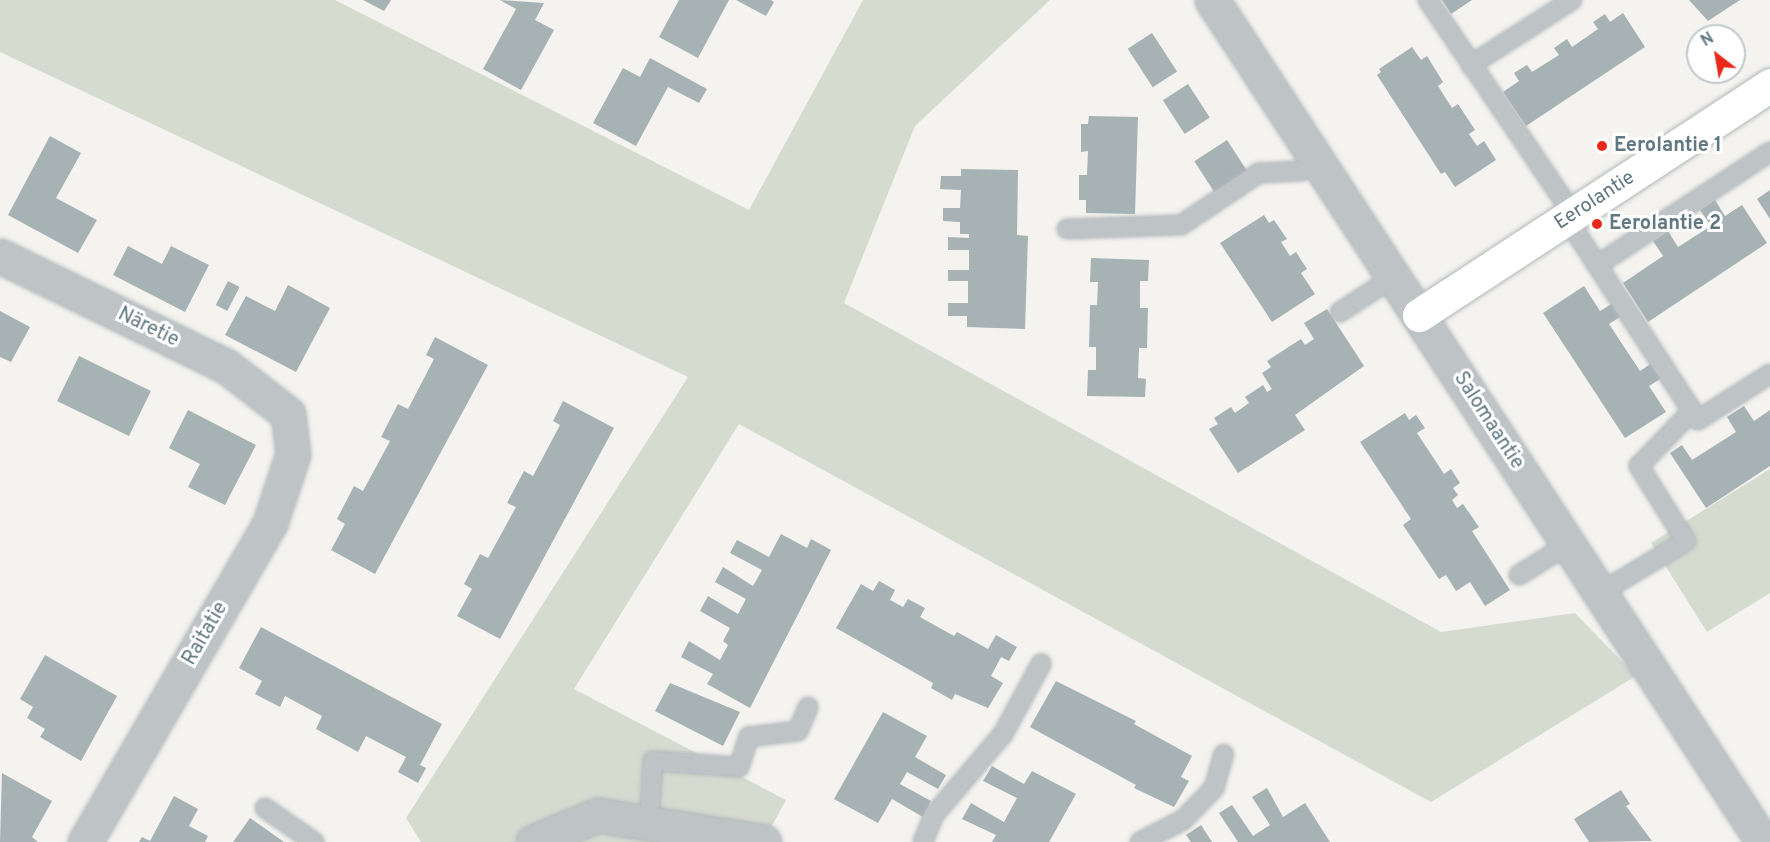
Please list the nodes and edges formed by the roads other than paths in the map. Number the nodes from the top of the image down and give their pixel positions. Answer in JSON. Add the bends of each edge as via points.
{"nodes":[{"id":1,"x":1212,"y":0,"type":"edge"},
{"id":2,"x":1428,"y":0,"type":"edge"},
{"id":3,"x":1572,"y":0,"type":"edge"},
{"id":4,"x":1472,"y":65,"type":"junction"},
{"id":5,"x":1770,"y":85,"type":"edge"},
{"id":6,"x":1770,"y":152,"type":"edge"},
{"id":7,"x":1319,"y":160,"type":"junction"},
{"id":8,"x":1571,"y":218,"type":"junction"},
{"id":9,"x":1067,"y":229,"type":"dead end"},
{"id":10,"x":0,"y":256,"type":"edge"},
{"id":11,"x":1597,"y":266,"type":"junction"},
{"id":12,"x":1395,"y":276,"type":"junction"},
{"id":13,"x":1340,"y":312,"type":"dead end"},
{"id":14,"x":1419,"y":315,"type":"junction"},
{"id":15,"x":1770,"y":374,"type":"edge"},
{"id":16,"x":1692,"y":411,"type":"junction"},
{"id":17,"x":288,"y":414,"type":"joint"},
{"id":18,"x":1569,"y":544,"type":"junction"},
{"id":19,"x":1519,"y":575,"type":"dead end"},
{"id":20,"x":1600,"y":593,"type":"junction"},
{"id":21,"x":1041,"y":664,"type":"dead end"},
{"id":22,"x":808,"y":707,"type":"dead end"},
{"id":23,"x":1224,"y":754,"type":"dead end"},
{"id":24,"x":265,"y":808,"type":"dead end"},
{"id":25,"x":650,"y":822,"type":"junction"},
{"id":26,"x":85,"y":842,"type":"edge"},
{"id":27,"x":314,"y":842,"type":"edge"},
{"id":28,"x":533,"y":842,"type":"edge"},
{"id":29,"x":764,"y":842,"type":"edge"},
{"id":30,"x":923,"y":842,"type":"edge"},
{"id":31,"x":1140,"y":842,"type":"edge"},
{"id":32,"x":1763,"y":842,"type":"edge"}],
"edges":[{"from":1,"to":7,"type":"street","name":"Salomaantie"},
{"from":2,"to":4,"type":"lane"},
{"from":3,"to":4,"type":"lane"},
{"from":4,"to":8,"type":"lane"},
{"from":5,"to":8,"type":"street","name":"Eerolantie"},
{"from":6,"to":11,"type":"lane"},
{"from":7,"to":9,"type":"lane","via":[[1301,171],[1259,173],[1181,225]]},
{"from":7,"to":12,"type":"street","name":"Salomaantie"},
{"from":8,"to":11,"type":"lane"},
{"from":8,"to":14,"type":"street","name":"Eerolantie"},
{"from":10,"to":17,"type":"street","name":"Näretie","via":[[226,366]]},
{"from":11,"to":16,"type":"lane"},
{"from":12,"to":13,"type":"lane"},
{"from":12,"to":14,"type":"street","name":"Salomaantie"},
{"from":14,"to":18,"type":"street","name":"Salomaantie"},
{"from":15,"to":16,"type":"lane","via":[[1698,420]]},
{"from":16,"to":20,"type":"lane","via":[[1639,466],[1686,541]]},
{"from":17,"to":26,"type":"street","name":"Raitatie","via":[[293,454],[270,523]]},
{"from":18,"to":19,"type":"lane"},
{"from":18,"to":20,"type":"street","name":"Salomaantie"},
{"from":20,"to":32,"type":"street","name":"Salomaantie"},
{"from":21,"to":30,"type":"lane","via":[[1003,734],[934,815]]},
{"from":22,"to":25,"type":"lane","via":[[798,731],[749,737],[739,767],[653,761]]},
{"from":23,"to":31,"type":"lane","via":[[1214,788],[1183,820]]},
{"from":24,"to":27,"type":"lane"},
{"from":25,"to":28,"type":"street","via":[[598,815]]},
{"from":25,"to":29,"type":"street"}]}
